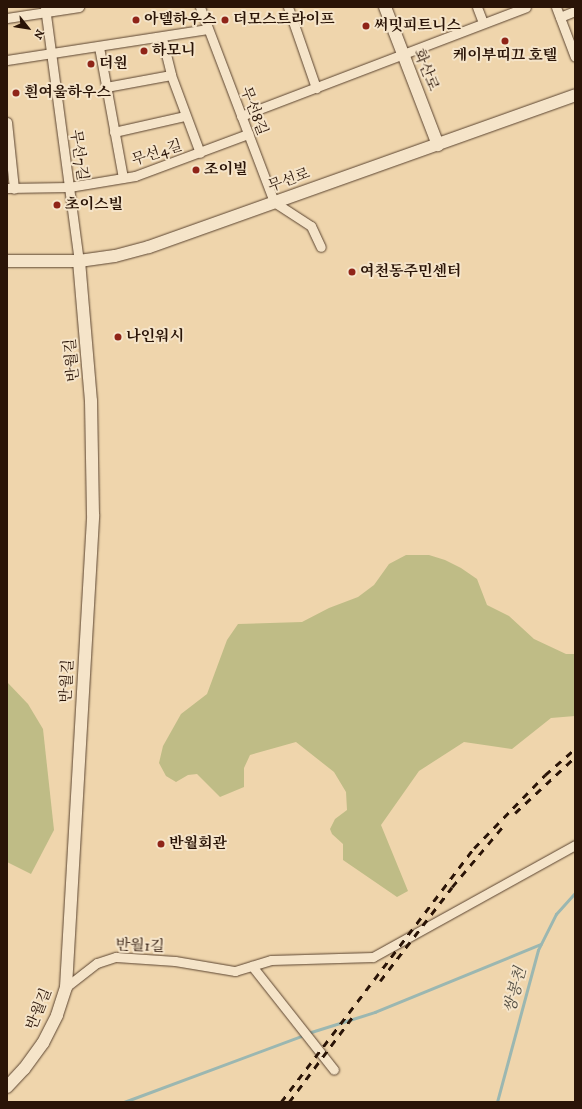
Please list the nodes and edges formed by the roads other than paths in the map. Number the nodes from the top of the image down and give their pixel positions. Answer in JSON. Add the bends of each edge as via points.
{"nodes":[{"id":1,"x":79,"y":7,"type":"edge"},
{"id":2,"x":200,"y":7,"type":"edge"},
{"id":3,"x":288,"y":7,"type":"edge"},
{"id":4,"x":385,"y":7,"type":"edge"},
{"id":5,"x":477,"y":7,"type":"edge"},
{"id":6,"x":526,"y":7,"type":"edge"},
{"id":7,"x":556,"y":7,"type":"edge"},
{"id":8,"x":45,"y":10,"type":"edge"},
{"id":9,"x":575,"y":11,"type":"edge"},
{"id":10,"x":560,"y":17,"type":"junction"},
{"id":11,"x":7,"y":18,"type":"edge"},
{"id":12,"x":483,"y":23,"type":"junction"},
{"id":13,"x":208,"y":29,"type":"junction"},
{"id":14,"x":162,"y":38,"type":"junction"},
{"id":15,"x":99,"y":48,"type":"junction"},
{"id":16,"x":51,"y":54,"type":"junction"},
{"id":17,"x":402,"y":54,"type":"junction"},
{"id":18,"x":575,"y":57,"type":"edge"},
{"id":19,"x":7,"y":60,"type":"edge"},
{"id":20,"x":171,"y":75,"type":"junction"},
{"id":21,"x":106,"y":87,"type":"junction"},
{"id":22,"x":316,"y":88,"type":"junction"},
{"id":23,"x":575,"y":95,"type":"edge"},
{"id":24,"x":185,"y":116,"type":"junction"},
{"id":25,"x":241,"y":116,"type":"junction"},
{"id":26,"x":7,"y":122,"type":"edge"},
{"id":27,"x":114,"y":132,"type":"junction"},
{"id":28,"x":248,"y":134,"type":"junction"},
{"id":29,"x":438,"y":145,"type":"junction"},
{"id":30,"x":200,"y":153,"type":"junction"},
{"id":31,"x":122,"y":178,"type":"junction"},
{"id":32,"x":69,"y":187,"type":"junction"},
{"id":33,"x":11,"y":189,"type":"edge"},
{"id":34,"x":274,"y":202,"type":"junction"},
{"id":35,"x":321,"y":247,"type":"dead end"},
{"id":36,"x":7,"y":261,"type":"edge"},
{"id":37,"x":79,"y":261,"type":"junction"},
{"id":38,"x":575,"y":845,"type":"edge"},
{"id":39,"x":252,"y":966,"type":"junction"},
{"id":40,"x":66,"y":987,"type":"junction"},
{"id":41,"x":334,"y":1070,"type":"dead end"},
{"id":42,"x":7,"y":1087,"type":"edge"}],
"edges":[{"from":1,"to":8,"type":"street"},
{"from":2,"to":13,"type":"street","name":"무선8길"},
{"from":3,"to":22,"type":"street"},
{"from":4,"to":17,"type":"street","name":"화산로"},
{"from":5,"to":12,"type":"street"},
{"from":6,"to":12,"type":"street"},
{"from":7,"to":10,"type":"street"},
{"from":8,"to":11,"type":"street"},
{"from":8,"to":16,"type":"street","name":"무선7길"},
{"from":9,"to":10,"type":"street"},
{"from":10,"to":18,"type":"street"},
{"from":12,"to":17,"type":"street"},
{"from":13,"to":14,"type":"street"},
{"from":13,"to":25,"type":"street","name":"무선8길"},
{"from":14,"to":15,"type":"street"},
{"from":14,"to":20,"type":"street","name":"무선4길"},
{"from":15,"to":16,"type":"street"},
{"from":15,"to":21,"type":"street","name":"무선4길"},
{"from":16,"to":19,"type":"street"},
{"from":16,"to":32,"type":"street","name":"무선7길"},
{"from":17,"to":22,"type":"street"},
{"from":17,"to":29,"type":"street","name":"화산로"},
{"from":20,"to":21,"type":"street"},
{"from":20,"to":24,"type":"street","name":"무선4길"},
{"from":21,"to":27,"type":"street","name":"무선4길"},
{"from":22,"to":25,"type":"street"},
{"from":23,"to":29,"type":"street","name":"무선로"},
{"from":24,"to":27,"type":"street","name":"무선4길"},
{"from":24,"to":30,"type":"street","name":"무선4길"},
{"from":25,"to":28,"type":"street","name":"무선8길"},
{"from":26,"to":33,"type":"street","name":"무선4길"},
{"from":27,"to":31,"type":"street","name":"무선4길"},
{"from":28,"to":30,"type":"street","name":"무선4길"},
{"from":28,"to":34,"type":"street","name":"무선8길"},
{"from":29,"to":34,"type":"street","name":"무선로"},
{"from":30,"to":31,"type":"street","name":"무선4길","via":[[158,169]]},
{"from":31,"to":32,"type":"street","name":"무선4길"},
{"from":32,"to":33,"type":"street","name":"무선4길"},
{"from":32,"to":37,"type":"street","name":"무선7길"},
{"from":34,"to":35,"type":"street","via":[[313,230]]},
{"from":34,"to":37,"type":"street","name":"무선로","via":[[149,247]]},
{"from":36,"to":37,"type":"street","name":"무선로"},
{"from":37,"to":40,"type":"street","name":"반월길","via":[[91,401],[93,515]]},
{"from":38,"to":39,"type":"street","name":"반월1길","via":[[373,957],[271,960]]},
{"from":39,"to":40,"type":"street","name":"반월1길","via":[[235,970],[175,961],[110,958],[97,963]]},
{"from":39,"to":41,"type":"street"},
{"from":40,"to":42,"type":"street","name":"반월길","via":[[57,1015],[42,1043],[24,1069]]}]}
